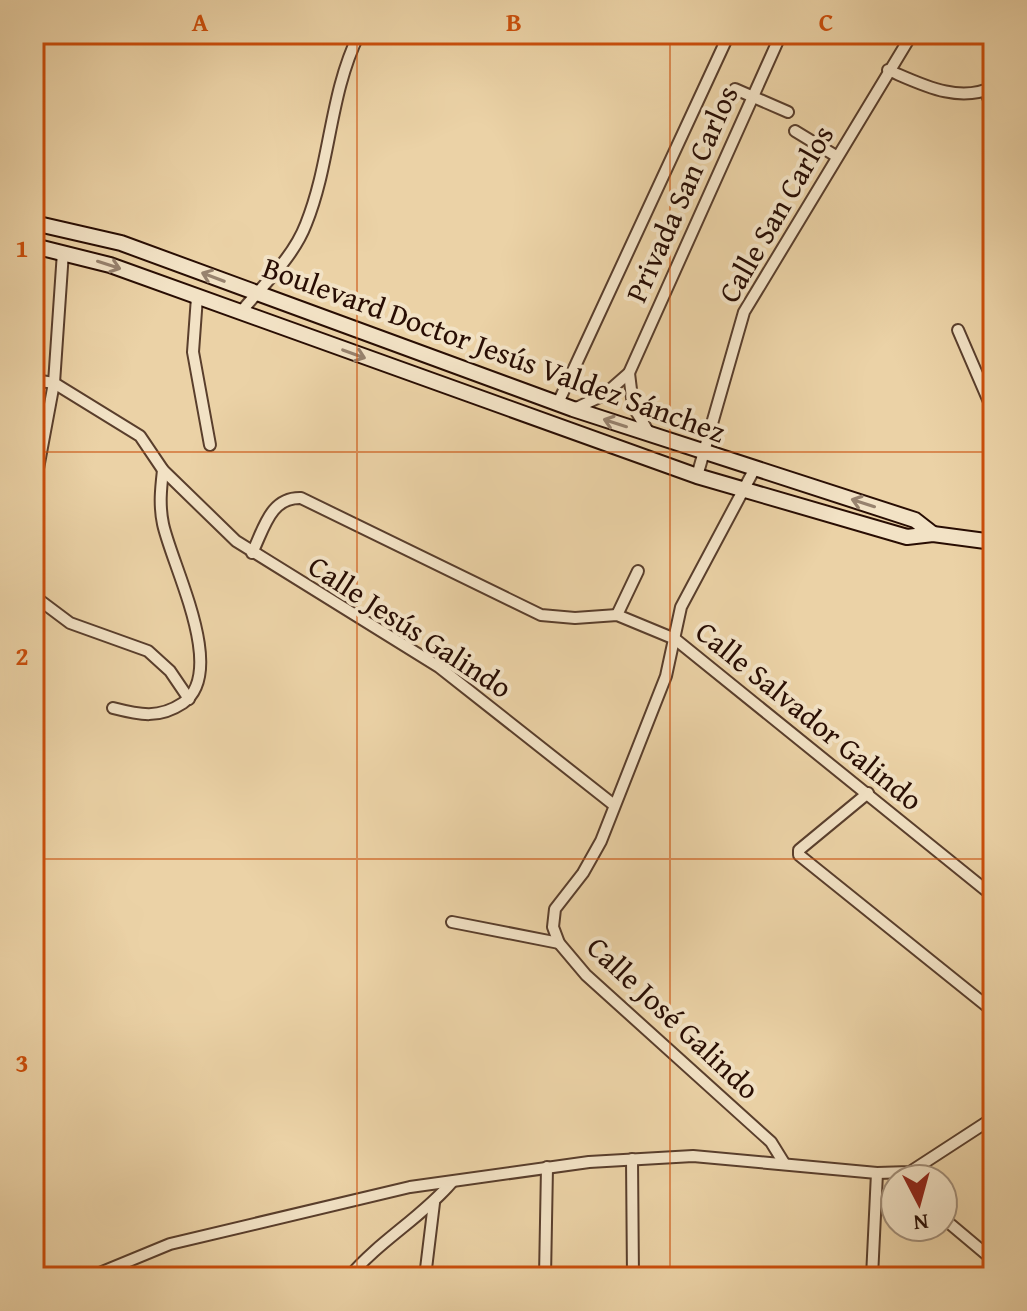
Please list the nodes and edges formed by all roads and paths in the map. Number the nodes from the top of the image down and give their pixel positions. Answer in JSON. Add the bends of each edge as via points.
{"nodes":[{"id":1,"x":359,"y":34,"type":"edge"},
{"id":2,"x":729,"y":34,"type":"edge"},
{"id":3,"x":781,"y":34,"type":"edge"},
{"id":4,"x":912,"y":34,"type":"edge"},
{"id":5,"x":888,"y":70,"type":"junction"},
{"id":6,"x":735,"y":89,"type":"dead end"},
{"id":7,"x":989,"y":89,"type":"edge"},
{"id":8,"x":752,"y":95,"type":"junction"},
{"id":9,"x":993,"y":108,"type":"edge"},
{"id":10,"x":788,"y":112,"type":"dead end"},
{"id":11,"x":795,"y":131,"type":"dead end"},
{"id":12,"x":836,"y":156,"type":"junction"},
{"id":13,"x":34,"y":223,"type":"edge"},
{"id":14,"x":34,"y":246,"type":"edge"},
{"id":15,"x":63,"y":252,"type":"junction"},
{"id":16,"x":256,"y":294,"type":"junction"},
{"id":17,"x":197,"y":297,"type":"junction"},
{"id":18,"x":240,"y":313,"type":"junction"},
{"id":19,"x":958,"y":330,"type":"dead end"},
{"id":20,"x":629,"y":373,"type":"junction"},
{"id":21,"x":34,"y":380,"type":"edge"},
{"id":22,"x":54,"y":383,"type":"junction"},
{"id":23,"x":558,"y":403,"type":"junction"},
{"id":24,"x":573,"y":409,"type":"junction"},
{"id":25,"x":993,"y":411,"type":"edge"},
{"id":26,"x":650,"y":434,"type":"junction"},
{"id":27,"x":210,"y":445,"type":"dead end"},
{"id":28,"x":705,"y":454,"type":"junction"},
{"id":29,"x":163,"y":470,"type":"junction"},
{"id":30,"x":754,"y":470,"type":"junction"},
{"id":31,"x":697,"y":476,"type":"junction"},
{"id":32,"x":34,"y":490,"type":"edge"},
{"id":33,"x":745,"y":492,"type":"junction"},
{"id":34,"x":933,"y":534,"type":"junction"},
{"id":35,"x":993,"y":542,"type":"edge"},
{"id":36,"x":252,"y":553,"type":"junction"},
{"id":37,"x":638,"y":571,"type":"dead end"},
{"id":38,"x":34,"y":596,"type":"edge"},
{"id":39,"x":617,"y":615,"type":"junction"},
{"id":40,"x":675,"y":639,"type":"junction"},
{"id":41,"x":189,"y":699,"type":"junction"},
{"id":42,"x":113,"y":708,"type":"dead end"},
{"id":43,"x":868,"y":793,"type":"junction"},
{"id":44,"x":614,"y":805,"type":"junction"},
{"id":45,"x":993,"y":896,"type":"edge"},
{"id":46,"x":452,"y":922,"type":"dead end"},
{"id":47,"x":559,"y":943,"type":"junction"},
{"id":48,"x":993,"y":1011,"type":"edge"},
{"id":49,"x":993,"y":1118,"type":"edge"},
{"id":50,"x":632,"y":1159,"type":"junction"},
{"id":51,"x":784,"y":1163,"type":"junction"},
{"id":52,"x":926,"y":1163,"type":"edge"},
{"id":53,"x":547,"y":1167,"type":"junction"},
{"id":54,"x":879,"y":1175,"type":"edge"},
{"id":55,"x":452,"y":1182,"type":"junction"},
{"id":56,"x":434,"y":1203,"type":"junction"},
{"id":57,"x":879,"y":1226,"type":"edge"},
{"id":58,"x":959,"y":1231,"type":"edge"},
{"id":59,"x":993,"y":1260,"type":"edge"},
{"id":60,"x":90,"y":1277,"type":"edge"},
{"id":61,"x":349,"y":1277,"type":"edge"},
{"id":62,"x":425,"y":1277,"type":"edge"},
{"id":63,"x":545,"y":1277,"type":"edge"},
{"id":64,"x":633,"y":1277,"type":"edge"},
{"id":65,"x":872,"y":1277,"type":"edge"}],
"edges":[{"from":1,"to":16,"type":"street","via":[[336,90],[306,225],[288,257]]},
{"from":2,"to":23,"type":"street"},
{"from":3,"to":8,"type":"street","name":"Privada San Carlos"},
{"from":4,"to":5,"type":"street","name":"Calle San Carlos"},
{"from":5,"to":7,"type":"street","via":[[942,92]]},
{"from":5,"to":12,"type":"street","name":"Calle San Carlos"},
{"from":6,"to":8,"type":"street"},
{"from":7,"to":9,"type":"street"},
{"from":8,"to":10,"type":"street"},
{"from":8,"to":20,"type":"street","name":"Privada San Carlos"},
{"from":11,"to":12,"type":"street"},
{"from":12,"to":28,"type":"street","name":"Calle San Carlos","via":[[744,312]]},
{"from":16,"to":13,"type":"main road","name":"Boulevard Doctor Jesús Valdez Sánchez","one_way":true,"via":[[121,243]]},
{"from":14,"to":15,"type":"main road","name":"Boulevard Doctor Jesús Valdez Sánchez"},
{"from":15,"to":17,"type":"main road","name":"Boulevard Doctor Jesús Valdez Sánchez","one_way":true},
{"from":15,"to":22,"type":"street"},
{"from":16,"to":18,"type":"street"},
{"from":16,"to":23,"type":"main road","name":"Boulevard Doctor Jesús Valdez Sánchez"},
{"from":17,"to":18,"type":"main road","name":"Boulevard Doctor Jesús Valdez Sánchez"},
{"from":17,"to":27,"type":"street","via":[[193,352]]},
{"from":18,"to":31,"type":"main road","name":"Boulevard Doctor Jesús Valdez Sánchez","one_way":true},
{"from":19,"to":25,"type":"street"},
{"from":20,"to":24,"type":"street","name":"Privada San Carlos","via":[[604,395]]},
{"from":20,"to":26,"type":"street","via":[[633,406]]},
{"from":21,"to":22,"type":"street"},
{"from":22,"to":29,"type":"street","name":"Calle Jesús Galindo","via":[[140,436]]},
{"from":22,"to":32,"type":"street"},
{"from":23,"to":24,"type":"main road","name":"Boulevard Doctor Jesús Valdez Sánchez"},
{"from":26,"to":24,"type":"main road","name":"Boulevard Doctor Jesús Valdez Sánchez","one_way":true},
{"from":26,"to":28,"type":"main road","name":"Boulevard Doctor Jesús Valdez Sánchez"},
{"from":28,"to":30,"type":"main road","name":"Boulevard Doctor Jesús Valdez Sánchez"},
{"from":28,"to":31,"type":"street","name":"Calle San Carlos"},
{"from":29,"to":36,"type":"street","name":"Calle Jesús Galindo"},
{"from":29,"to":41,"type":"street","via":[[163,526],[198,640],[198,685]]},
{"from":30,"to":33,"type":"street","name":"Calle José Galindo"},
{"from":34,"to":30,"type":"main road","name":"Boulevard Doctor Jesús Valdez Sánchez","one_way":true,"via":[[915,520]]},
{"from":31,"to":33,"type":"main road","name":"Boulevard Doctor Jesús Valdez Sánchez"},
{"from":33,"to":34,"type":"main road","name":"Boulevard Doctor Jesús Valdez Sánchez","via":[[907,537]]},
{"from":33,"to":40,"type":"street","name":"Calle José Galindo","via":[[681,607]]},
{"from":34,"to":35,"type":"main road","name":"Boulevard Doctor Jesús Valdez Sánchez"},
{"from":36,"to":39,"type":"street","name":"Calle Salvador Galindo","via":[[276,504],[301,498],[541,615]]},
{"from":36,"to":44,"type":"street","name":"Calle Jesús Galindo","via":[[439,667]]},
{"from":37,"to":39,"type":"street"},
{"from":38,"to":41,"type":"street","via":[[83,629],[148,651]]},
{"from":39,"to":40,"type":"street","name":"Calle Salvador Galindo"},
{"from":40,"to":43,"type":"street","name":"Calle Salvador Galindo"},
{"from":40,"to":44,"type":"street","name":"Calle José Galindo","via":[[666,676]]},
{"from":41,"to":42,"type":"street","via":[[159,715]]},
{"from":43,"to":45,"type":"street","name":"Calle Salvador Galindo"},
{"from":43,"to":48,"type":"street","via":[[799,855]]},
{"from":44,"to":47,"type":"street","name":"Calle José Galindo","via":[[594,855],[555,909],[553,927]]},
{"from":46,"to":47,"type":"street"},
{"from":47,"to":51,"type":"street","name":"Calle José Galindo","via":[[613,1002],[771,1142]]},
{"from":49,"to":52,"type":"street"},
{"from":50,"to":51,"type":"street","via":[[693,1156]]},
{"from":50,"to":53,"type":"street"},
{"from":50,"to":64,"type":"street"},
{"from":51,"to":54,"type":"street"},
{"from":53,"to":55,"type":"street"},
{"from":53,"to":63,"type":"street"},
{"from":55,"to":56,"type":"street"},
{"from":55,"to":60,"type":"street","via":[[410,1187],[170,1244]]},
{"from":56,"to":61,"type":"street"},
{"from":56,"to":62,"type":"street"},
{"from":57,"to":65,"type":"street"},
{"from":58,"to":59,"type":"street"}]}
